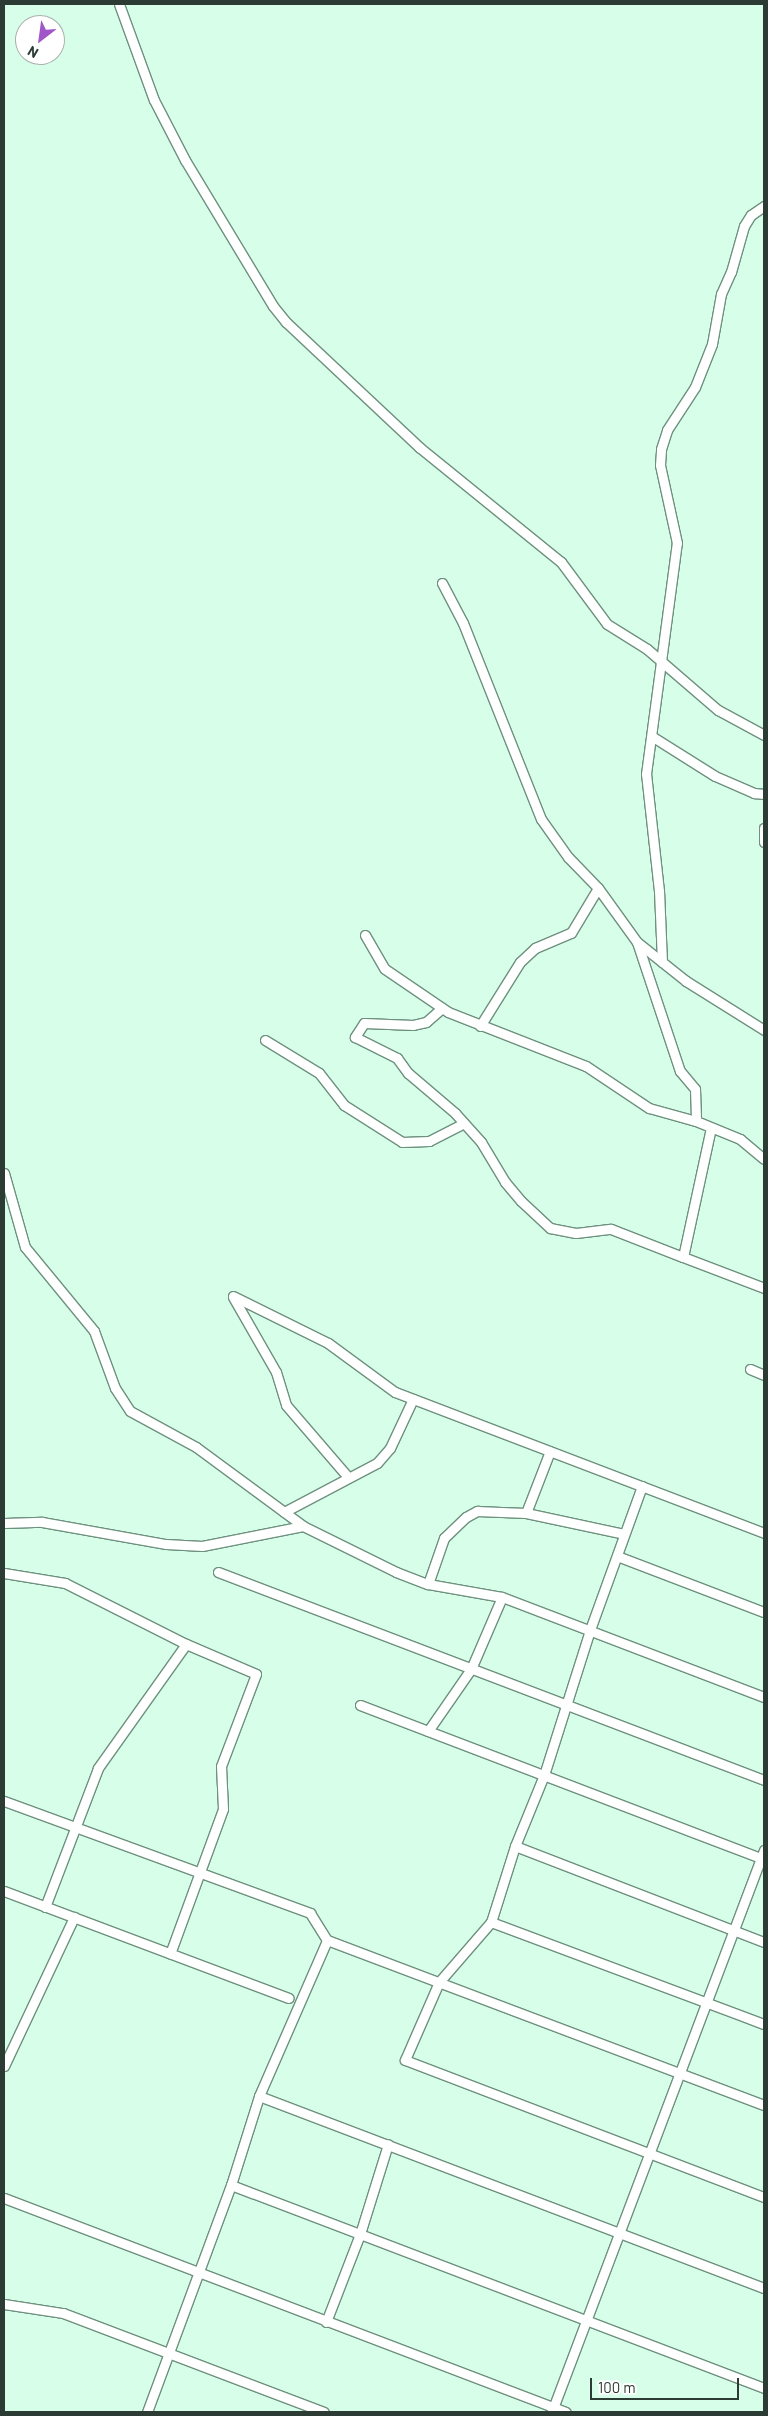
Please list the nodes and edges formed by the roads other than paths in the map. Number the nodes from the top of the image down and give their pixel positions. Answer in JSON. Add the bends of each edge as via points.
{"nodes":[{"id":1,"x":119,"y":4,"type":"edge"},
{"id":2,"x":764,"y":206,"type":"edge"},
{"id":3,"x":442,"y":583,"type":"dead end"},
{"id":4,"x":662,"y":661,"type":"junction"},
{"id":5,"x":764,"y":735,"type":"edge"},
{"id":6,"x":653,"y":737,"type":"junction"},
{"id":7,"x":764,"y":794,"type":"edge"},
{"id":8,"x":764,"y":828,"type":"edge"},
{"id":9,"x":764,"y":842,"type":"edge"},
{"id":10,"x":598,"y":888,"type":"junction"},
{"id":11,"x":365,"y":936,"type":"dead end"},
{"id":12,"x":636,"y":942,"type":"junction"},
{"id":13,"x":662,"y":962,"type":"junction"},
{"id":14,"x":442,"y":1008,"type":"junction"},
{"id":15,"x":480,"y":1026,"type":"junction"},
{"id":16,"x":764,"y":1030,"type":"edge"},
{"id":17,"x":265,"y":1040,"type":"dead end"},
{"id":18,"x":696,"y":1121,"type":"junction"},
{"id":19,"x":464,"y":1123,"type":"junction"},
{"id":20,"x":711,"y":1128,"type":"junction"},
{"id":21,"x":764,"y":1159,"type":"edge"},
{"id":22,"x":4,"y":1173,"type":"edge"},
{"id":23,"x":682,"y":1257,"type":"junction"},
{"id":24,"x":764,"y":1288,"type":"edge"},
{"id":25,"x":750,"y":1369,"type":"dead end"},
{"id":26,"x":764,"y":1374,"type":"edge"},
{"id":27,"x":413,"y":1399,"type":"junction"},
{"id":28,"x":550,"y":1451,"type":"junction"},
{"id":29,"x":347,"y":1476,"type":"junction"},
{"id":30,"x":642,"y":1486,"type":"junction"},
{"id":31,"x":284,"y":1512,"type":"junction"},
{"id":32,"x":526,"y":1513,"type":"junction"},
{"id":33,"x":4,"y":1523,"type":"edge"},
{"id":34,"x":303,"y":1526,"type":"junction"},
{"id":35,"x":764,"y":1533,"type":"edge"},
{"id":36,"x":624,"y":1534,"type":"junction"},
{"id":37,"x":617,"y":1556,"type":"junction"},
{"id":38,"x":4,"y":1572,"type":"edge"},
{"id":39,"x":218,"y":1572,"type":"dead end"},
{"id":40,"x":428,"y":1584,"type":"junction"},
{"id":41,"x":502,"y":1597,"type":"junction"},
{"id":42,"x":764,"y":1612,"type":"edge"},
{"id":43,"x":590,"y":1630,"type":"junction"},
{"id":44,"x":186,"y":1644,"type":"junction"},
{"id":45,"x":471,"y":1669,"type":"junction"},
{"id":46,"x":764,"y":1696,"type":"edge"},
{"id":47,"x":360,"y":1705,"type":"dead end"},
{"id":48,"x":566,"y":1705,"type":"junction"},
{"id":49,"x":428,"y":1731,"type":"junction"},
{"id":50,"x":544,"y":1775,"type":"junction"},
{"id":51,"x":764,"y":1780,"type":"edge"},
{"id":52,"x":4,"y":1801,"type":"edge"},
{"id":53,"x":74,"y":1826,"type":"junction"},
{"id":54,"x":516,"y":1846,"type":"junction"},
{"id":55,"x":763,"y":1856,"type":"edge"},
{"id":56,"x":200,"y":1872,"type":"junction"},
{"id":57,"x":4,"y":1891,"type":"edge"},
{"id":58,"x":45,"y":1907,"type":"junction"},
{"id":59,"x":74,"y":1917,"type":"junction"},
{"id":60,"x":492,"y":1922,"type":"junction"},
{"id":61,"x":734,"y":1929,"type":"junction"},
{"id":62,"x":327,"y":1940,"type":"junction"},
{"id":63,"x":764,"y":1942,"type":"edge"},
{"id":64,"x":170,"y":1954,"type":"junction"},
{"id":65,"x":439,"y":1982,"type":"junction"},
{"id":66,"x":288,"y":1998,"type":"dead end"},
{"id":67,"x":707,"y":2003,"type":"junction"},
{"id":68,"x":764,"y":2024,"type":"edge"},
{"id":69,"x":4,"y":2066,"type":"edge"},
{"id":70,"x":680,"y":2073,"type":"junction"},
{"id":71,"x":259,"y":2096,"type":"junction"},
{"id":72,"x":764,"y":2105,"type":"edge"},
{"id":73,"x":388,"y":2144,"type":"junction"},
{"id":74,"x":650,"y":2153,"type":"junction"},
{"id":75,"x":231,"y":2185,"type":"junction"},
{"id":76,"x":764,"y":2197,"type":"edge"},
{"id":77,"x":4,"y":2198,"type":"edge"},
{"id":78,"x":620,"y":2233,"type":"junction"},
{"id":79,"x":360,"y":2234,"type":"junction"},
{"id":80,"x":197,"y":2273,"type":"junction"},
{"id":81,"x":764,"y":2288,"type":"edge"},
{"id":82,"x":4,"y":2304,"type":"edge"},
{"id":83,"x":586,"y":2320,"type":"junction"},
{"id":84,"x":326,"y":2322,"type":"junction"},
{"id":85,"x":167,"y":2353,"type":"junction"},
{"id":86,"x":764,"y":2388,"type":"edge"},
{"id":87,"x":552,"y":2410,"type":"edge"},
{"id":88,"x":147,"y":2412,"type":"edge"},
{"id":89,"x":324,"y":2412,"type":"edge"},
{"id":90,"x":566,"y":2412,"type":"edge"}],
"edges":[{"from":1,"to":4,"type":"street","via":[[141,70],[185,160],[273,306],[286,322],[419,447],[554,556],[607,624]]},
{"from":2,"to":4,"type":"street","via":[[751,215],[744,226],[732,272],[721,294],[712,344],[695,387],[667,430],[661,449],[660,465],[677,543]]},
{"from":3,"to":10,"type":"street","via":[[463,623],[542,819],[568,858]]},
{"from":4,"to":5,"type":"street","via":[[718,710]]},
{"from":4,"to":6,"type":"street"},
{"from":6,"to":7,"type":"street","via":[[714,776]]},
{"from":6,"to":13,"type":"street","via":[[646,774],[659,891]]},
{"from":8,"to":9,"type":"street"},
{"from":10,"to":12,"type":"street"},
{"from":10,"to":15,"type":"street","via":[[571,933],[535,948],[520,962]]},
{"from":11,"to":14,"type":"street","via":[[385,968]]},
{"from":12,"to":13,"type":"street"},
{"from":12,"to":18,"type":"street","via":[[680,1071],[695,1089]]},
{"from":13,"to":16,"type":"street","via":[[686,982]]},
{"from":14,"to":15,"type":"street"},
{"from":14,"to":19,"type":"street","via":[[426,1022],[413,1025],[364,1023],[355,1037],[397,1058],[408,1074]]},
{"from":15,"to":18,"type":"street","via":[[586,1066],[649,1108]]},
{"from":17,"to":19,"type":"street","via":[[319,1073],[344,1105],[402,1142],[429,1141]]},
{"from":18,"to":20,"type":"street"},
{"from":19,"to":23,"type":"street","via":[[481,1142],[505,1182],[550,1228],[576,1233],[611,1229]]},
{"from":20,"to":21,"type":"street","via":[[740,1139]]},
{"from":20,"to":23,"type":"street"},
{"from":22,"to":31,"type":"street","via":[[25,1247],[94,1331],[120,1400],[130,1411],[208,1456]]},
{"from":23,"to":24,"type":"street"},
{"from":25,"to":26,"type":"street"},
{"from":27,"to":28,"type":"street"},
{"from":27,"to":29,"type":"street","via":[[390,1448],[376,1463]]},
{"from":27,"to":29,"type":"street","via":[[396,1392],[328,1343],[233,1296],[276,1372],[286,1405]]},
{"from":28,"to":30,"type":"street"},
{"from":28,"to":32,"type":"street"},
{"from":29,"to":31,"type":"street"},
{"from":30,"to":35,"type":"street"},
{"from":30,"to":36,"type":"street"},
{"from":31,"to":34,"type":"street"},
{"from":32,"to":36,"type":"street"},
{"from":32,"to":40,"type":"street","via":[[477,1511],[466,1517],[444,1538]]},
{"from":33,"to":34,"type":"street","via":[[42,1522],[166,1544],[202,1546]]},
{"from":34,"to":40,"type":"street"},
{"from":36,"to":37,"type":"street"},
{"from":37,"to":42,"type":"street"},
{"from":37,"to":43,"type":"street"},
{"from":38,"to":44,"type":"street","via":[[65,1583]]},
{"from":39,"to":45,"type":"street"},
{"from":40,"to":41,"type":"street"},
{"from":41,"to":43,"type":"street"},
{"from":41,"to":45,"type":"street"},
{"from":43,"to":46,"type":"street"},
{"from":43,"to":48,"type":"street"},
{"from":44,"to":53,"type":"street","via":[[98,1768]]},
{"from":44,"to":56,"type":"street","via":[[256,1674],[221,1766],[224,1809]]},
{"from":45,"to":48,"type":"street"},
{"from":45,"to":49,"type":"street"},
{"from":47,"to":49,"type":"street"},
{"from":48,"to":50,"type":"street"},
{"from":48,"to":51,"type":"street"},
{"from":49,"to":50,"type":"street"},
{"from":50,"to":54,"type":"street"},
{"from":50,"to":55,"type":"street"},
{"from":52,"to":53,"type":"street"},
{"from":53,"to":56,"type":"street"},
{"from":53,"to":58,"type":"street"},
{"from":54,"to":60,"type":"street"},
{"from":54,"to":61,"type":"street"},
{"from":55,"to":61,"type":"street"},
{"from":56,"to":62,"type":"street","via":[[310,1913]]},
{"from":56,"to":64,"type":"street"},
{"from":57,"to":58,"type":"street"},
{"from":58,"to":59,"type":"street"},
{"from":59,"to":64,"type":"street"},
{"from":59,"to":69,"type":"street"},
{"from":60,"to":65,"type":"street"},
{"from":60,"to":67,"type":"street"},
{"from":61,"to":63,"type":"street"},
{"from":61,"to":67,"type":"street"},
{"from":62,"to":65,"type":"street"},
{"from":62,"to":71,"type":"street"},
{"from":64,"to":66,"type":"street"},
{"from":65,"to":70,"type":"street"},
{"from":65,"to":74,"type":"street","via":[[405,2060]]},
{"from":67,"to":68,"type":"street"},
{"from":67,"to":70,"type":"street"},
{"from":70,"to":72,"type":"street"},
{"from":70,"to":74,"type":"street"},
{"from":71,"to":73,"type":"street"},
{"from":71,"to":75,"type":"street"},
{"from":73,"to":78,"type":"street"},
{"from":73,"to":79,"type":"street"},
{"from":74,"to":76,"type":"street"},
{"from":74,"to":78,"type":"street"},
{"from":75,"to":79,"type":"street"},
{"from":75,"to":80,"type":"street"},
{"from":77,"to":80,"type":"street"},
{"from":78,"to":81,"type":"street"},
{"from":78,"to":83,"type":"street"},
{"from":79,"to":83,"type":"street"},
{"from":79,"to":84,"type":"street"},
{"from":80,"to":84,"type":"street"},
{"from":80,"to":85,"type":"street"},
{"from":82,"to":85,"type":"street","via":[[63,2313]]},
{"from":83,"to":86,"type":"street"},
{"from":83,"to":87,"type":"street"},
{"from":84,"to":87,"type":"street"},
{"from":85,"to":88,"type":"street"},
{"from":85,"to":89,"type":"street"},
{"from":87,"to":90,"type":"street"}]}
